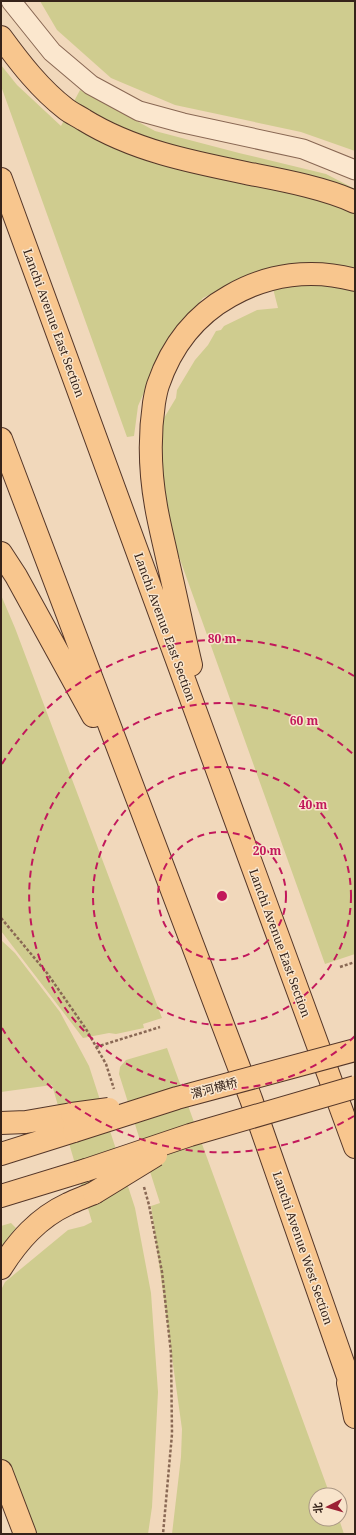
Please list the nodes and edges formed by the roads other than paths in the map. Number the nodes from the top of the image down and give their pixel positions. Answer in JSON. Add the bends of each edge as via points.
{"nodes":[{"id":1,"x":11,"y":1,"type":"edge"},
{"id":2,"x":1,"y":37,"type":"edge"},
{"id":3,"x":355,"y":170,"type":"edge"},
{"id":4,"x":1,"y":179,"type":"edge"},
{"id":5,"x":355,"y":202,"type":"edge"},
{"id":6,"x":355,"y":280,"type":"edge"},
{"id":7,"x":1,"y":439,"type":"edge"},
{"id":8,"x":1,"y":553,"type":"edge"},
{"id":9,"x":210,"y":750,"type":"junction"},
{"id":10,"x":130,"y":783,"type":"junction"},
{"id":11,"x":355,"y":1050,"type":"edge"},
{"id":12,"x":355,"y":1087,"type":"edge"},
{"id":13,"x":73,"y":1123,"type":"junction"},
{"id":14,"x":1,"y":1124,"type":"edge"},
{"id":15,"x":190,"y":1135,"type":"junction"},
{"id":16,"x":355,"y":1147,"type":"edge"},
{"id":17,"x":1,"y":1154,"type":"edge"},
{"id":18,"x":1,"y":1196,"type":"edge"},
{"id":19,"x":1,"y":1268,"type":"edge"},
{"id":20,"x":346,"y":1372,"type":"junction"},
{"id":21,"x":355,"y":1397,"type":"edge"},
{"id":22,"x":355,"y":1417,"type":"edge"},
{"id":23,"x":1,"y":1471,"type":"edge"},
{"id":24,"x":24,"y":1534,"type":"edge"}],
"edges":[{"from":1,"to":3,"type":"street","via":[[52,52],[91,85],[139,111],[304,149]]},
{"from":2,"to":5,"type":"main road","via":[[35,81],[66,109],[96,128],[158,153],[291,182]]},
{"from":4,"to":9,"type":"main road","name":"Lanchi Avenue East Section"},
{"from":6,"to":9,"type":"main road","via":[[338,275],[289,274],[264,280],[236,292],[218,302],[180,339],[168,359],[157,387],[152,416],[151,454],[156,505]]},
{"from":7,"to":10,"type":"main road"},
{"from":8,"to":10,"type":"main road"},
{"from":9,"to":16,"type":"main road","name":"Lanchi Avenue East Section"},
{"from":10,"to":20,"type":"main road","name":"Lanchi Avenue West Section","via":[[251,1099]]},
{"from":11,"to":13,"type":"main road","name":"渭河横桥","bridge":true},
{"from":12,"to":15,"type":"main road","bridge":true},
{"from":13,"to":14,"type":"main road"},
{"from":13,"to":17,"type":"main road"},
{"from":15,"to":18,"type":"main road","bridge":true},
{"from":15,"to":19,"type":"main road","bridge":true,"via":[[94,1193],[66,1205],[42,1220],[26,1233]]},
{"from":20,"to":21,"type":"main road","name":"Lanchi Avenue West Section"},
{"from":20,"to":22,"type":"main road"},
{"from":23,"to":24,"type":"main road"}]}
